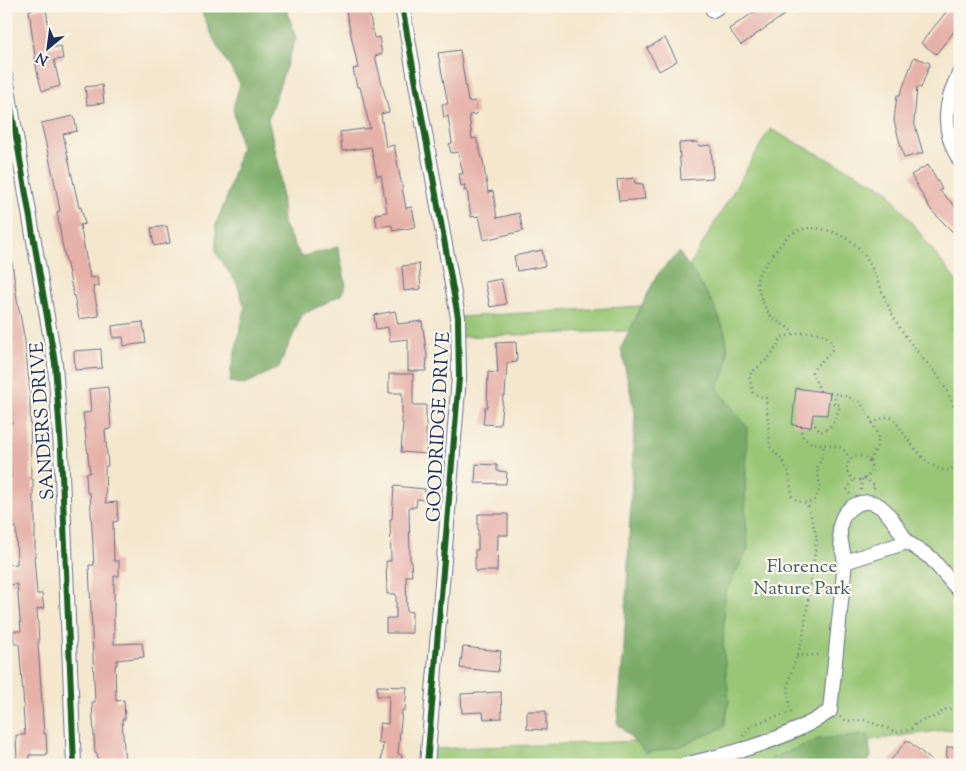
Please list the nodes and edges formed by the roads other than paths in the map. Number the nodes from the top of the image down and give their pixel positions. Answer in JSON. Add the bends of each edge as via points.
{"nodes":[{"id":1,"x":402,"y":6,"type":"edge"},
{"id":2,"x":960,"y":72,"type":"edge"},
{"id":3,"x":6,"y":78,"type":"edge"},
{"id":4,"x":960,"y":161,"type":"edge"},
{"id":5,"x":907,"y":542,"type":"junction"},
{"id":6,"x":845,"y":562,"type":"junction"},
{"id":7,"x":960,"y":592,"type":"edge"},
{"id":8,"x":74,"y":765,"type":"edge"},
{"id":9,"x":427,"y":765,"type":"edge"},
{"id":10,"x":684,"y":765,"type":"edge"}],
"edges":[{"from":1,"to":9,"type":"street","name":"GOODRIDGE DRIVE","via":[[453,284],[460,343]]},
{"from":2,"to":4,"type":"street","via":[[946,106],[946,125]]},
{"from":3,"to":8,"type":"street","name":"SANDERS DRIVE","via":[[55,363]]},
{"from":5,"to":6,"type":"street"},
{"from":5,"to":6,"type":"street","via":[[884,509],[872,502],[862,502],[847,512],[840,527]]},
{"from":5,"to":7,"type":"street","via":[[931,558]]},
{"from":6,"to":10,"type":"street","via":[[830,711],[808,725],[732,753]]}]}
